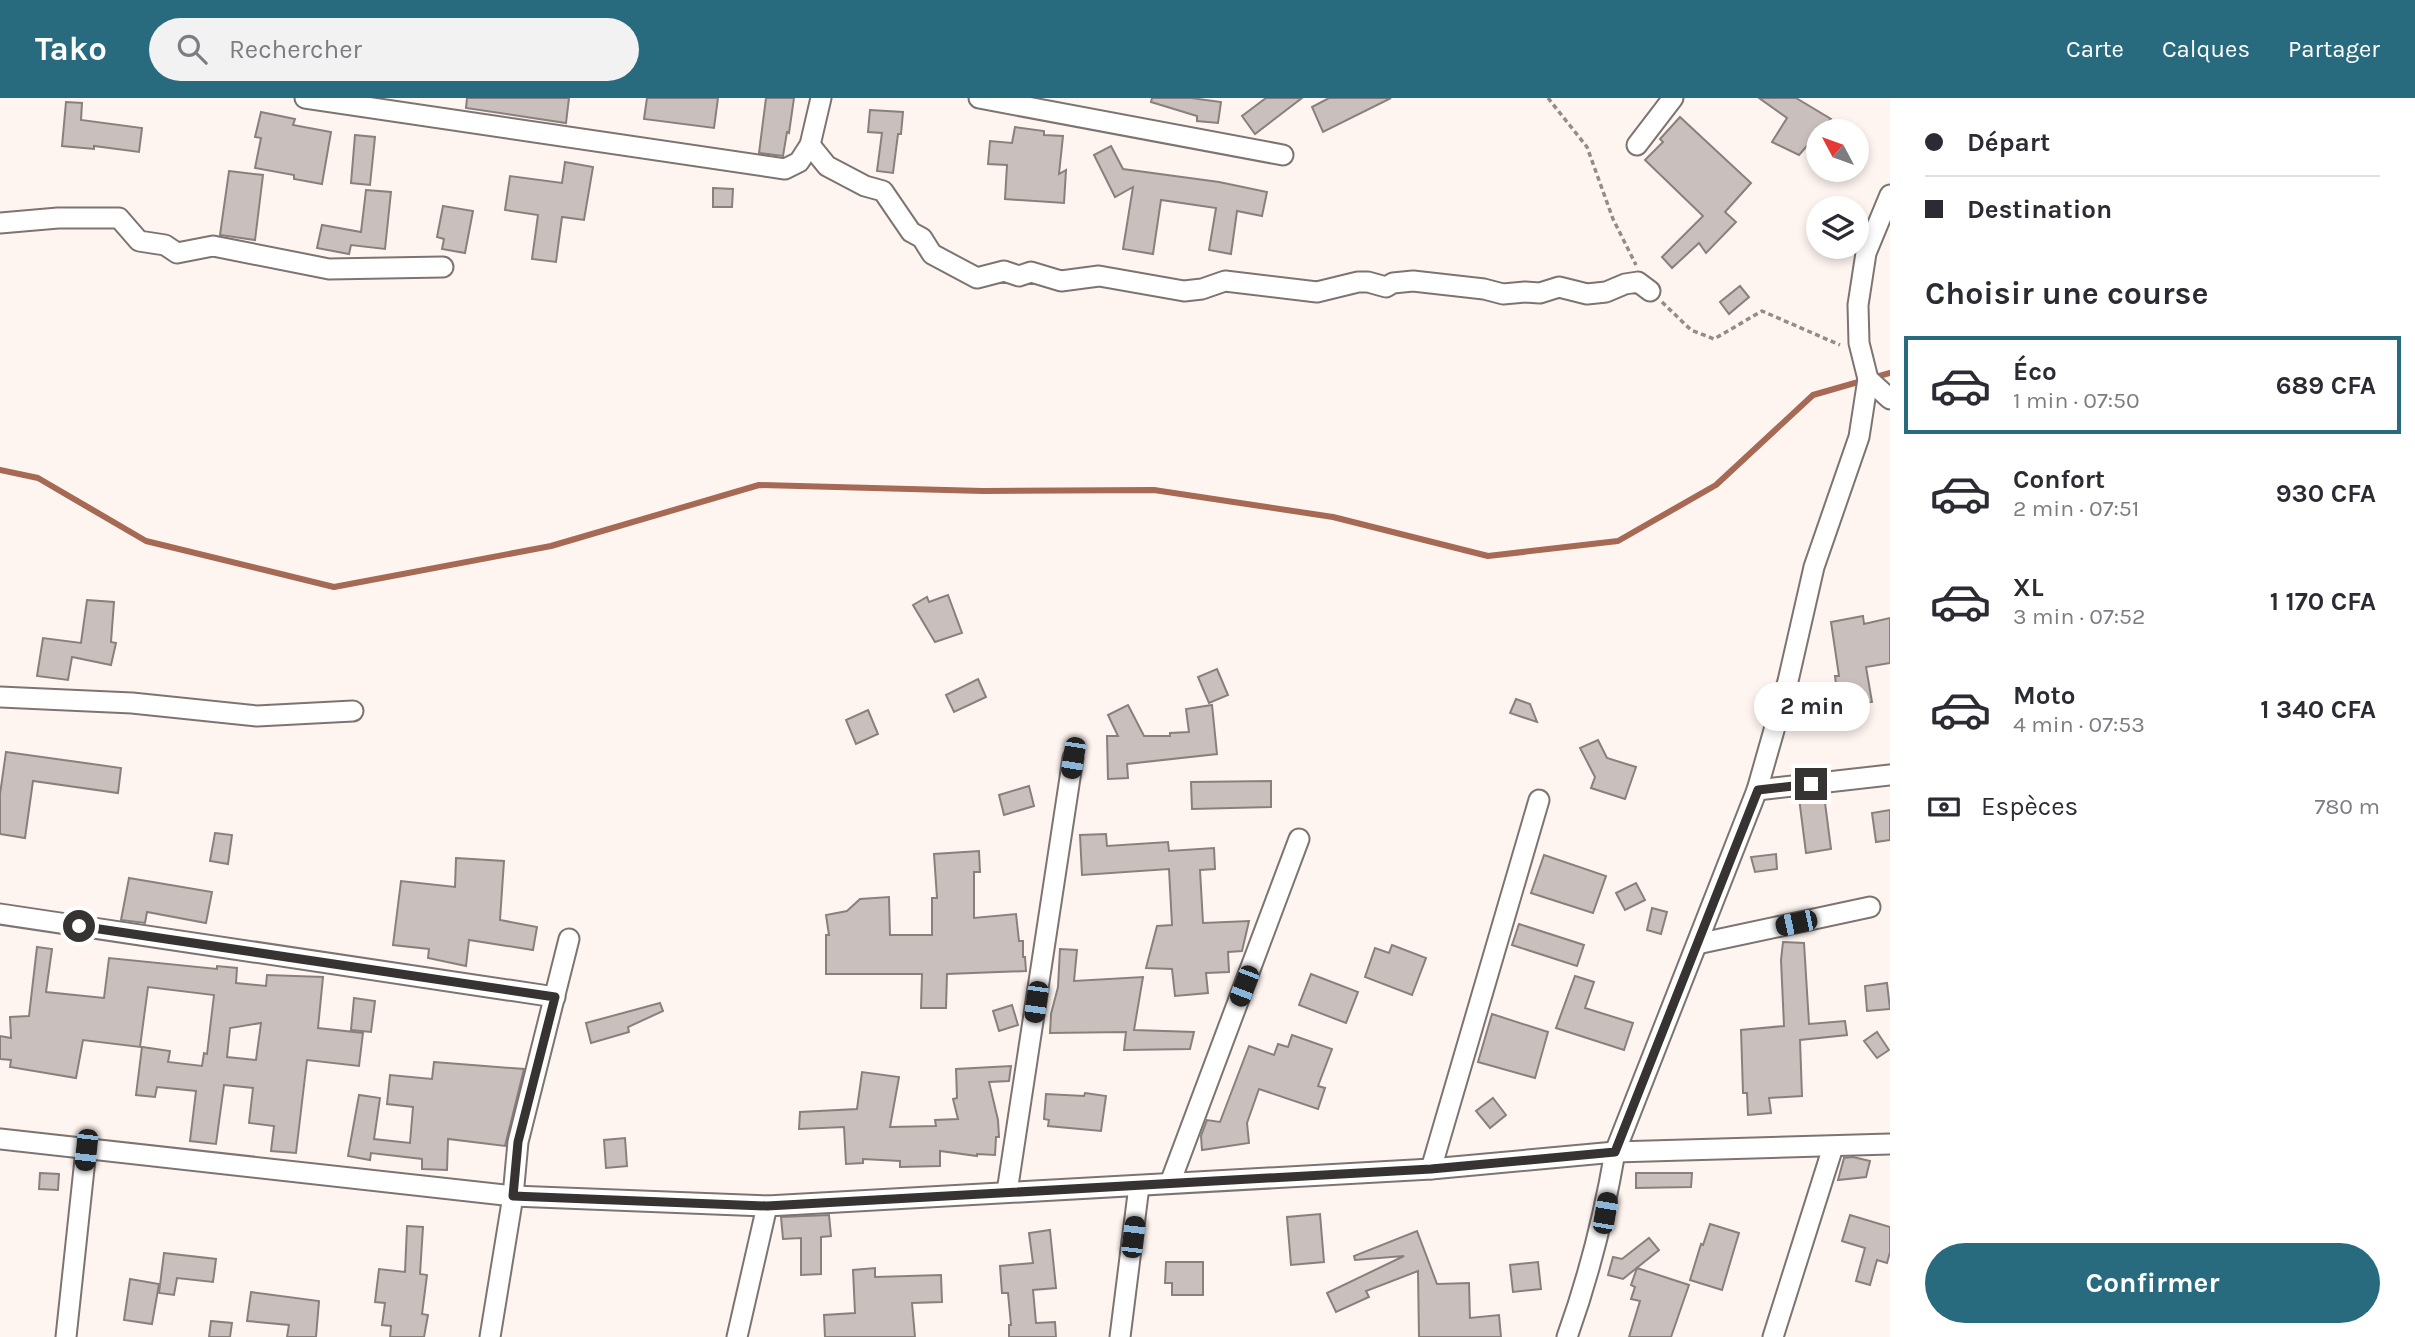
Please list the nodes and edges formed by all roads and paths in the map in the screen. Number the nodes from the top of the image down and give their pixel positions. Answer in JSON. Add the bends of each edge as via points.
{"nodes":[{"id":1,"x":305,"y":98,"type":"edge"},
{"id":2,"x":821,"y":98,"type":"edge"},
{"id":3,"x":979,"y":98,"type":"edge"},
{"id":4,"x":1548,"y":98,"type":"edge"},
{"id":5,"x":1673,"y":98,"type":"edge"},
{"id":6,"x":810,"y":145,"type":"junction"},
{"id":7,"x":1637,"y":145,"type":"dead end"},
{"id":8,"x":1283,"y":155,"type":"dead end"},
{"id":9,"x":1890,"y":195,"type":"edge"},
{"id":10,"x":0,"y":223,"type":"edge"},
{"id":11,"x":443,"y":267,"type":"dead end"},
{"id":12,"x":1650,"y":291,"type":"junction"},
{"id":13,"x":1867,"y":373,"type":"junction"},
{"id":14,"x":1890,"y":399,"type":"edge"},
{"id":15,"x":0,"y":697,"type":"edge"},
{"id":16,"x":353,"y":711,"type":"dead end"},
{"id":17,"x":1073,"y":758,"type":"dead end"},
{"id":18,"x":1890,"y":775,"type":"edge"},
{"id":19,"x":1758,"y":790,"type":"junction"},
{"id":20,"x":1539,"y":800,"type":"dead end"},
{"id":21,"x":1299,"y":839,"type":"dead end"},
{"id":22,"x":1870,"y":907,"type":"dead end"},
{"id":23,"x":0,"y":914,"type":"edge"},
{"id":24,"x":569,"y":940,"type":"dead end"},
{"id":25,"x":1697,"y":944,"type":"junction"},
{"id":26,"x":555,"y":997,"type":"junction"},
{"id":27,"x":0,"y":1139,"type":"edge"},
{"id":28,"x":1890,"y":1144,"type":"edge"},
{"id":29,"x":1833,"y":1147,"type":"junction"},
{"id":30,"x":86,"y":1150,"type":"junction"},
{"id":31,"x":1615,"y":1152,"type":"junction"},
{"id":32,"x":1431,"y":1169,"type":"junction"},
{"id":33,"x":1170,"y":1183,"type":"junction"},
{"id":34,"x":1139,"y":1186,"type":"junction"},
{"id":35,"x":1007,"y":1192,"type":"junction"},
{"id":36,"x":513,"y":1196,"type":"junction"},
{"id":37,"x":767,"y":1206,"type":"junction"},
{"id":38,"x":66,"y":1337,"type":"edge"},
{"id":39,"x":490,"y":1337,"type":"edge"},
{"id":40,"x":737,"y":1337,"type":"edge"},
{"id":41,"x":1120,"y":1337,"type":"edge"},
{"id":42,"x":1567,"y":1337,"type":"edge"},
{"id":43,"x":1773,"y":1337,"type":"edge"}],
"edges":[{"from":1,"to":6,"type":"street","via":[[785,169],[799,162]]},
{"from":2,"to":6,"type":"street"},
{"from":3,"to":8,"type":"street"},
{"from":4,"to":12,"type":"path","via":[[1587,147],[1613,219]]},
{"from":5,"to":7,"type":"street"},
{"from":6,"to":12,"type":"street","via":[[827,166],[883,191],[932,254],[977,278],[1004,271],[1018,276],[1031,272],[1061,281],[1099,276],[1184,291],[1225,281],[1317,292],[1358,282],[1386,287],[1413,281],[1503,294],[1541,293],[1559,287],[1597,294],[1638,282]]},
{"from":9,"to":13,"type":"street","via":[[1866,253],[1857,305],[1859,343]]},
{"from":10,"to":11,"type":"street","via":[[119,218],[139,241],[165,245],[177,253],[213,246],[329,269]]},
{"from":12,"to":13,"type":"path","via":[[1691,330],[1714,339],[1762,311],[1844,347]]},
{"from":13,"to":14,"type":"street"},
{"from":13,"to":19,"type":"street","via":[[1859,437],[1814,567]]},
{"from":15,"to":16,"type":"street","via":[[132,703],[257,716]]},
{"from":17,"to":35,"type":"street"},
{"from":18,"to":19,"type":"street"},
{"from":19,"to":25,"type":"street"},
{"from":20,"to":32,"type":"street"},
{"from":21,"to":33,"type":"street"},
{"from":22,"to":25,"type":"street"},
{"from":23,"to":26,"type":"street"},
{"from":24,"to":26,"type":"street"},
{"from":25,"to":31,"type":"street"},
{"from":26,"to":36,"type":"street","via":[[518,1142]]},
{"from":27,"to":30,"type":"street"},
{"from":28,"to":29,"type":"street"},
{"from":29,"to":31,"type":"street"},
{"from":29,"to":43,"type":"street"},
{"from":30,"to":36,"type":"street"},
{"from":30,"to":38,"type":"street"},
{"from":31,"to":32,"type":"street"},
{"from":31,"to":42,"type":"street","via":[[1592,1264]]},
{"from":32,"to":33,"type":"street"},
{"from":33,"to":34,"type":"street"},
{"from":34,"to":35,"type":"street"},
{"from":34,"to":41,"type":"street"},
{"from":35,"to":37,"type":"street"},
{"from":36,"to":37,"type":"street"},
{"from":36,"to":39,"type":"street"},
{"from":37,"to":40,"type":"street"}]}
